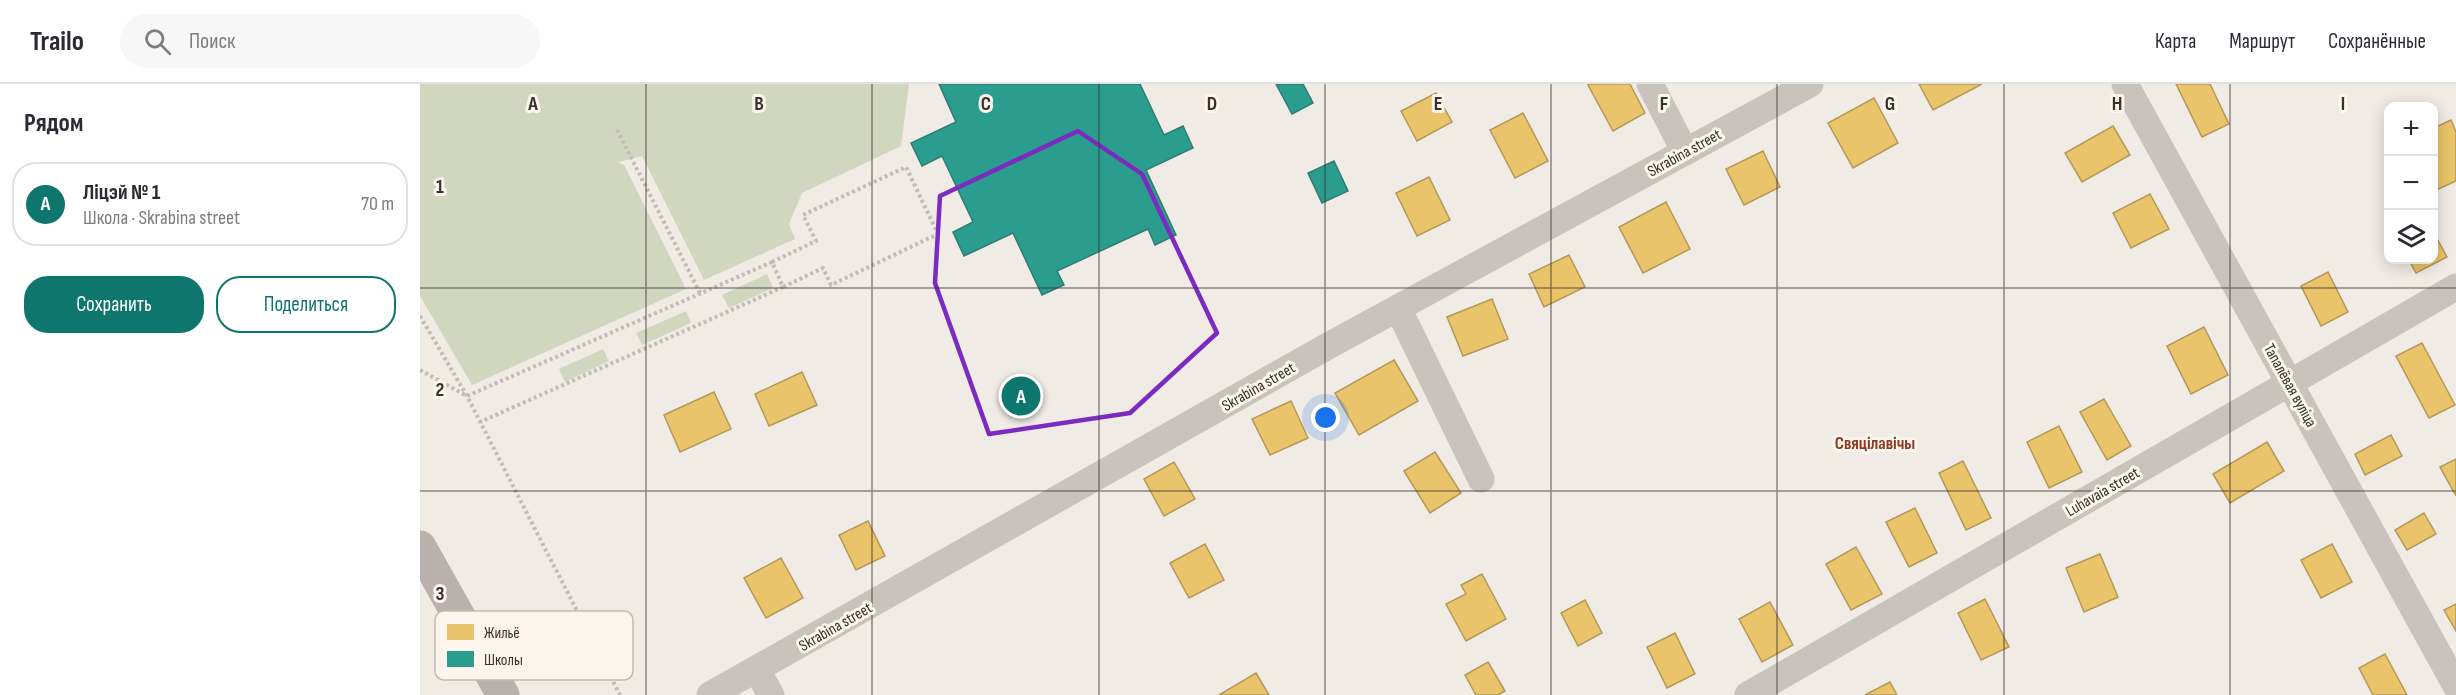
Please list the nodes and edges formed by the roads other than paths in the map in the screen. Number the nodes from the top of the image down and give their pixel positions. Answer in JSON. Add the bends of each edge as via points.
{"nodes":[{"id":1,"x":1650,"y":84,"type":"edge"},
{"id":2,"x":1810,"y":84,"type":"edge"},
{"id":3,"x":2125,"y":84,"type":"edge"},
{"id":4,"x":1685,"y":152,"type":"junction"},
{"id":5,"x":2456,"y":287,"type":"edge"},
{"id":6,"x":1398,"y":309,"type":"junction"},
{"id":7,"x":2290,"y":382,"type":"junction"},
{"id":8,"x":1481,"y":479,"type":"dead end"},
{"id":9,"x":420,"y":547,"type":"edge"},
{"id":10,"x":456,"y":611,"type":"edge"},
{"id":11,"x":757,"y":670,"type":"junction"},
{"id":12,"x":495,"y":680,"type":"edge"},
{"id":13,"x":2456,"y":686,"type":"edge"},
{"id":14,"x":503,"y":695,"type":"edge"},
{"id":15,"x":710,"y":695,"type":"edge"},
{"id":16,"x":771,"y":695,"type":"edge"},
{"id":17,"x":1748,"y":695,"type":"edge"}],
"edges":[{"from":1,"to":4,"type":"street"},
{"from":2,"to":4,"type":"street","name":"Skrabina street"},
{"from":3,"to":7,"type":"street","name":"Тапалёвая вуліца"},
{"from":4,"to":6,"type":"street","name":"Skrabina street"},
{"from":5,"to":7,"type":"street","name":"Luhavaia street"},
{"from":6,"to":8,"type":"street"},
{"from":6,"to":11,"type":"street","name":"Skrabina street"},
{"from":7,"to":13,"type":"street","name":"Тапалёвая вуліца"},
{"from":7,"to":17,"type":"street","name":"Luhavaia street"},
{"from":9,"to":10,"type":"main road"},
{"from":11,"to":15,"type":"street","name":"Skrabina street"},
{"from":11,"to":16,"type":"street"},
{"from":12,"to":14,"type":"main road"}]}
